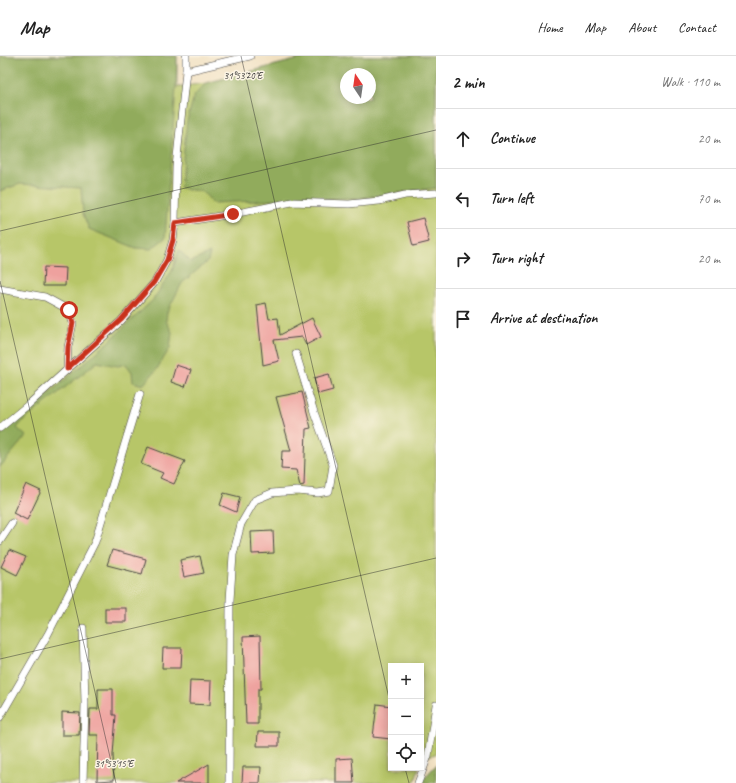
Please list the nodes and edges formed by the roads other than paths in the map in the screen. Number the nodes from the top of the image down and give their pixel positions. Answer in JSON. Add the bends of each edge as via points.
{"nodes":[{"id":1,"x":186,"y":56,"type":"edge"},
{"id":2,"x":250,"y":56,"type":"edge"},
{"id":3,"x":186,"y":71,"type":"junction"},
{"id":4,"x":436,"y":193,"type":"edge"},
{"id":5,"x":175,"y":223,"type":"junction"},
{"id":6,"x":0,"y":289,"type":"edge"},
{"id":7,"x":296,"y":354,"type":"dead end"},
{"id":8,"x":67,"y":369,"type":"junction"},
{"id":9,"x":140,"y":394,"type":"dead end"},
{"id":10,"x":0,"y":428,"type":"edge"},
{"id":11,"x":12,"y":523,"type":"dead end"},
{"id":12,"x":0,"y":541,"type":"edge"},
{"id":13,"x":83,"y":628,"type":"dead end"},
{"id":14,"x":436,"y":705,"type":"edge"},
{"id":15,"x":0,"y":717,"type":"edge"},
{"id":16,"x":83,"y":783,"type":"edge"},
{"id":17,"x":228,"y":783,"type":"edge"},
{"id":18,"x":418,"y":783,"type":"edge"}],
"edges":[{"from":1,"to":3,"type":"lane"},
{"from":2,"to":3,"type":"lane"},
{"from":3,"to":5,"type":"lane","via":[[176,167]]},
{"from":4,"to":5,"type":"lane","via":[[349,204],[292,202]]},
{"from":5,"to":8,"type":"lane","via":[[167,260],[154,282],[121,320]]},
{"from":6,"to":8,"type":"lane","via":[[45,297],[69,310],[73,323]]},
{"from":7,"to":17,"type":"lane","via":[[333,466],[329,491],[272,493],[255,500],[241,524],[233,555],[230,600]]},
{"from":8,"to":10,"type":"lane"},
{"from":9,"to":15,"type":"lane","via":[[94,542],[48,634]]},
{"from":11,"to":12,"type":"lane"},
{"from":13,"to":16,"type":"lane"},
{"from":14,"to":18,"type":"lane","via":[[428,756]]}]}
